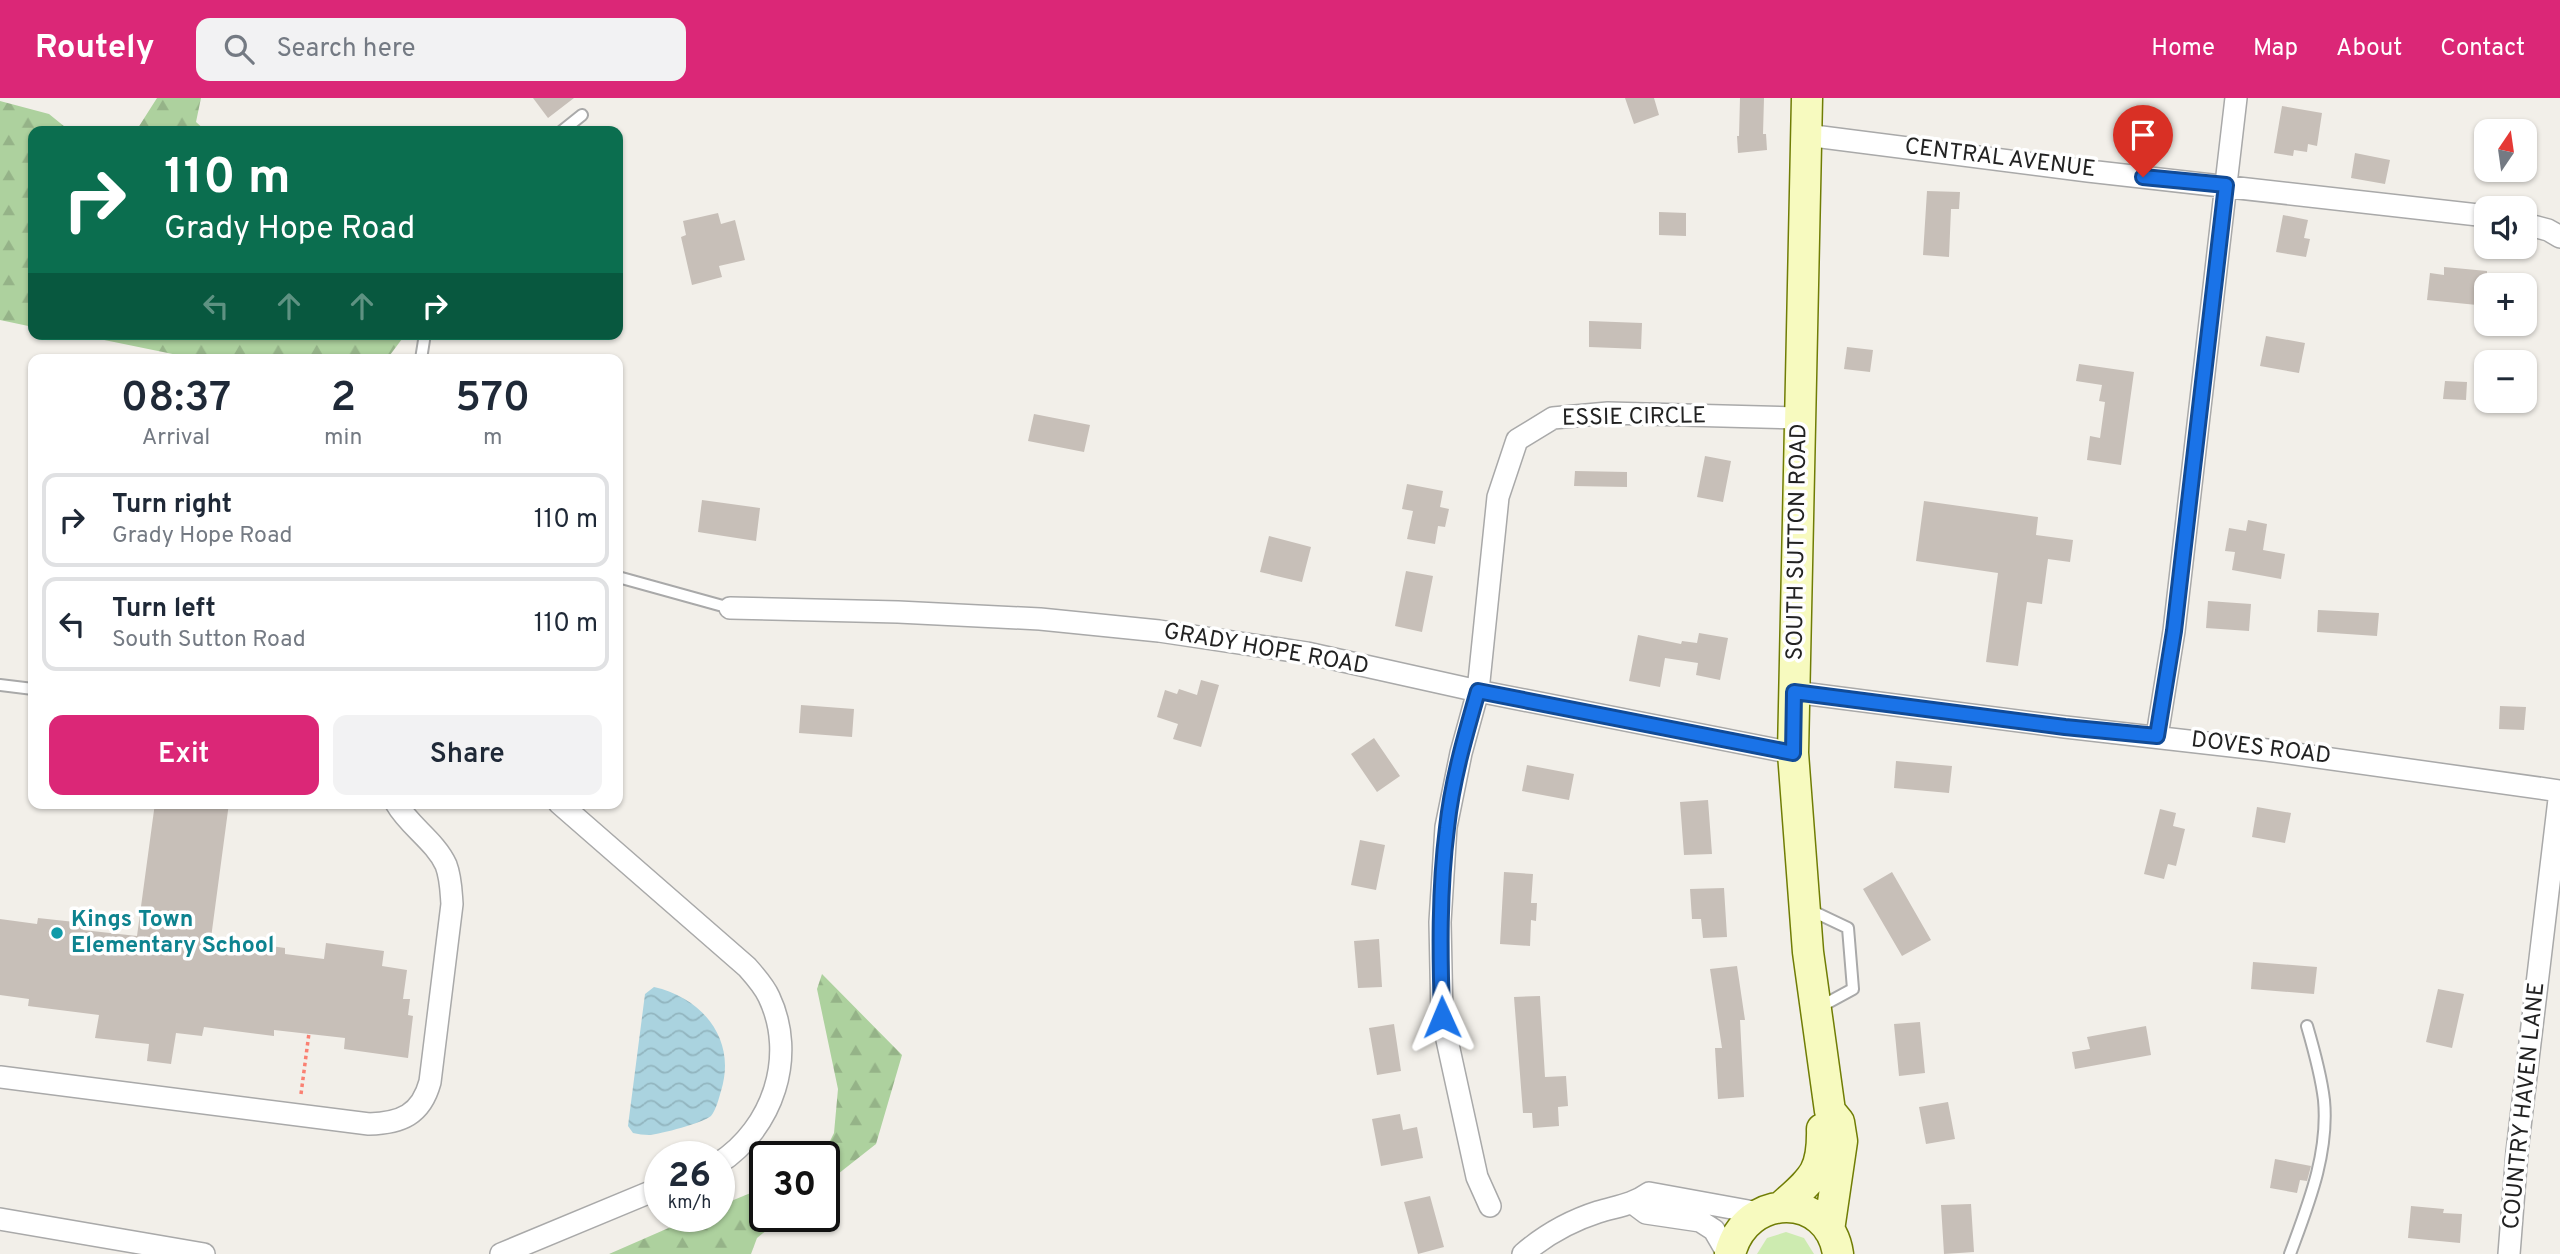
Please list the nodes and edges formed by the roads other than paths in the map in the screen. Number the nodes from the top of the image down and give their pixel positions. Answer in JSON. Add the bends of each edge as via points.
{"nodes":[{"id":1,"x":1807,"y":98,"type":"edge"},
{"id":2,"x":2236,"y":98,"type":"edge"},
{"id":3,"x":582,"y":115,"type":"dead end"},
{"id":4,"x":568,"y":126,"type":"edge"},
{"id":5,"x":1806,"y":135,"type":"junction"},
{"id":6,"x":2226,"y":185,"type":"junction"},
{"id":7,"x":2474,"y":214,"type":"edge"},
{"id":8,"x":2537,"y":227,"type":"edge"},
{"id":9,"x":2560,"y":237,"type":"edge"},
{"id":10,"x":1801,"y":418,"type":"junction"},
{"id":11,"x":623,"y":578,"type":"edge"},
{"id":12,"x":730,"y":608,"type":"joint"},
{"id":13,"x":0,"y":685,"type":"edge"},
{"id":14,"x":28,"y":688,"type":"edge"},
{"id":15,"x":1478,"y":691,"type":"junction"},
{"id":16,"x":1794,"y":692,"type":"junction"},
{"id":17,"x":2157,"y":736,"type":"junction"},
{"id":18,"x":1793,"y":753,"type":"junction"},
{"id":19,"x":2560,"y":791,"type":"edge"},
{"id":20,"x":399,"y":809,"type":"edge"},
{"id":21,"x":566,"y":809,"type":"edge"},
{"id":22,"x":1804,"y":907,"type":"junction"},
{"id":23,"x":1815,"y":1009,"type":"junction"},
{"id":24,"x":2307,"y":1026,"type":"dead end"},
{"id":25,"x":0,"y":1077,"type":"edge"},
{"id":26,"x":1830,"y":1111,"type":"junction"},
{"id":27,"x":735,"y":1151,"type":"edge"},
{"id":28,"x":644,"y":1195,"type":"edge"},
{"id":29,"x":1634,"y":1203,"type":"junction"},
{"id":30,"x":1490,"y":1206,"type":"dead end"},
{"id":31,"x":1770,"y":1210,"type":"junction"},
{"id":32,"x":0,"y":1219,"type":"edge"},
{"id":33,"x":1834,"y":1242,"type":"edge"},
{"id":34,"x":204,"y":1254,"type":"edge"},
{"id":35,"x":501,"y":1254,"type":"edge"},
{"id":36,"x":1523,"y":1254,"type":"edge"},
{"id":37,"x":1729,"y":1254,"type":"edge"},
{"id":38,"x":2290,"y":1254,"type":"edge"},
{"id":39,"x":2509,"y":1254,"type":"edge"}],
"edges":[{"from":1,"to":5,"type":"main road","name":"SOUTH SUTTON ROAD"},
{"from":2,"to":6,"type":"street"},
{"from":3,"to":4,"type":"lane"},
{"from":5,"to":6,"type":"street","name":"CENTRAL AVENUE"},
{"from":5,"to":10,"type":"main road","name":"SOUTH SUTTON ROAD"},
{"from":6,"to":7,"type":"street","name":"CENTRAL AVENUE"},
{"from":6,"to":17,"type":"street","via":[[2174,631]]},
{"from":8,"to":9,"type":"street"},
{"from":10,"to":15,"type":"street","name":"ESSIE CIRCLE","via":[[1608,413],[1553,418],[1517,440],[1498,497]]},
{"from":10,"to":16,"type":"main road","name":"SOUTH SUTTON ROAD"},
{"from":11,"to":12,"type":"lane"},
{"from":12,"to":15,"type":"street","name":"GRADY HOPE ROAD","via":[[898,612],[1159,631],[1307,653]]},
{"from":13,"to":14,"type":"lane"},
{"from":15,"to":18,"type":"street","name":"GRADY HOPE ROAD"},
{"from":15,"to":30,"type":"street","name":"ESSIE CIRCLE","via":[[1447,827],[1440,922],[1441,1003],[1477,1177]]},
{"from":16,"to":17,"type":"street","name":"DOVES ROAD"},
{"from":16,"to":18,"type":"main road","name":"SOUTH SUTTON ROAD"},
{"from":17,"to":19,"type":"street","name":"DOVES ROAD"},
{"from":18,"to":22,"type":"main road","name":"SOUTH SUTTON ROAD"},
{"from":19,"to":39,"type":"street","name":"COUNTRY HAVEN LANE","via":[[2516,1152]]},
{"from":20,"to":25,"type":"street","via":[[446,865],[452,904],[430,1082],[413,1112],[401,1120],[369,1124]]},
{"from":21,"to":27,"type":"street","via":[[747,967],[769,996],[780,1033],[776,1087],[753,1132]]},
{"from":22,"to":23,"type":"main road","name":"SOUTH SUTTON ROAD"},
{"from":22,"to":23,"type":"lane","via":[[1848,928],[1853,989]]},
{"from":23,"to":26,"type":"main road","name":"SOUTH SUTTON ROAD"},
{"from":24,"to":38,"type":"lane","via":[[2324,1101],[2324,1128],[2317,1176]]},
{"from":26,"to":31,"type":"main road","name":"SOUTH SUTTON ROAD","via":[[1822,1122],[1820,1158],[1812,1179]]},
{"from":26,"to":33,"type":"main road","name":"SOUTH SUTTON ROAD","via":[[1839,1122],[1842,1141]]},
{"from":28,"to":35,"type":"street"},
{"from":29,"to":31,"type":"street","via":[[1648,1194]]},
{"from":29,"to":36,"type":"street","via":[[1571,1223]]},
{"from":29,"to":37,"type":"street","via":[[1646,1213],[1700,1221],[1714,1230]]},
{"from":31,"to":33,"type":"main road","via":[[1800,1209],[1816,1217]]},
{"from":31,"to":37,"type":"main road","name":"SOUTH SUTTON ROAD","via":[[1744,1224]]},
{"from":32,"to":34,"type":"street"}]}
